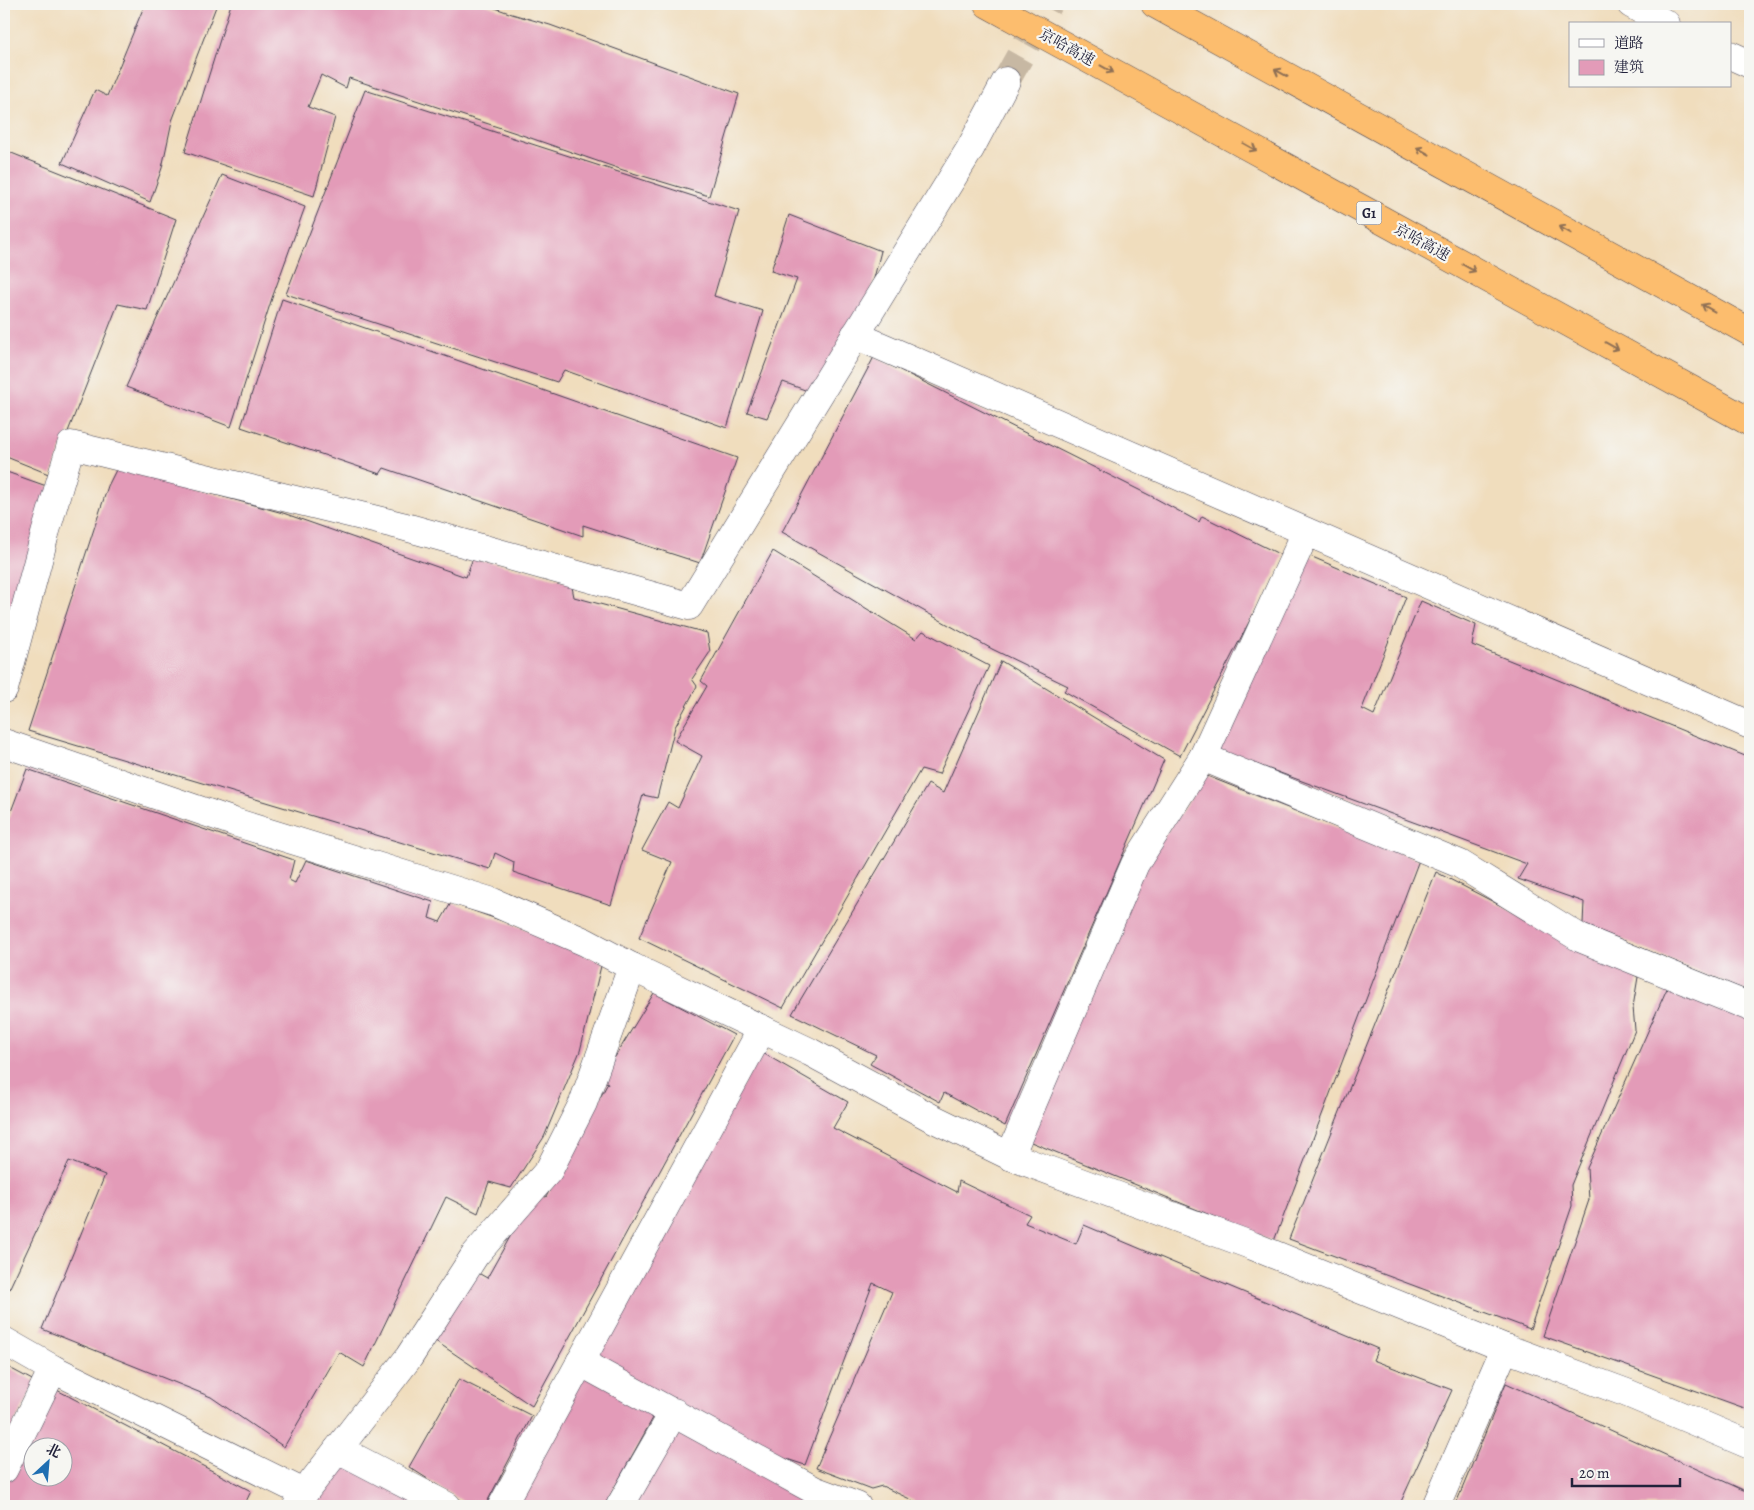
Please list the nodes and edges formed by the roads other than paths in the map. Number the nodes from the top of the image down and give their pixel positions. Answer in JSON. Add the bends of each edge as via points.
{"nodes":[{"id":1,"x":988,"y":4,"type":"edge"},
{"id":2,"x":1156,"y":4,"type":"edge"},
{"id":3,"x":1631,"y":4,"type":"edge"},
{"id":4,"x":1662,"y":22,"type":"edge"},
{"id":5,"x":1732,"y":56,"type":"edge"},
{"id":6,"x":1750,"y":64,"type":"edge"},
{"id":7,"x":1006,"y":81,"type":"tunnel mouth"},
{"id":8,"x":1750,"y":332,"type":"edge"},
{"id":9,"x":855,"y":335,"type":"junction"},
{"id":10,"x":1750,"y":422,"type":"edge"},
{"id":11,"x":1306,"y":532,"type":"junction"},
{"id":12,"x":4,"y":689,"type":"edge"},
{"id":13,"x":1750,"y":725,"type":"edge"},
{"id":14,"x":4,"y":743,"type":"edge"},
{"id":15,"x":1203,"y":757,"type":"junction"},
{"id":16,"x":632,"y":967,"type":"junction"},
{"id":17,"x":1750,"y":1007,"type":"edge"},
{"id":18,"x":762,"y":1029,"type":"junction"},
{"id":19,"x":1010,"y":1156,"type":"junction"},
{"id":20,"x":4,"y":1341,"type":"edge"},
{"id":21,"x":1504,"y":1348,"type":"junction"},
{"id":22,"x":580,"y":1362,"type":"junction"},
{"id":23,"x":53,"y":1369,"type":"junction"},
{"id":24,"x":674,"y":1412,"type":"junction"},
{"id":25,"x":1750,"y":1445,"type":"edge"},
{"id":26,"x":338,"y":1449,"type":"junction"},
{"id":27,"x":4,"y":1469,"type":"edge"},
{"id":28,"x":301,"y":1500,"type":"edge"},
{"id":29,"x":447,"y":1506,"type":"edge"},
{"id":30,"x":502,"y":1506,"type":"edge"},
{"id":31,"x":620,"y":1506,"type":"edge"},
{"id":32,"x":857,"y":1506,"type":"edge"},
{"id":33,"x":1436,"y":1506,"type":"edge"}],
"edges":[{"from":1,"to":10,"type":"highway","name":"京哈高速","number":"G1","one_way":true},
{"from":8,"to":2,"type":"highway","one_way":true},
{"from":3,"to":4,"type":"street"},
{"from":5,"to":6,"type":"street"},
{"from":7,"to":9,"type":"street","via":[[970,149]]},
{"from":9,"to":11,"type":"street"},
{"from":9,"to":12,"type":"street","via":[[689,606],[402,526],[71,445]]},
{"from":11,"to":13,"type":"street"},
{"from":11,"to":15,"type":"street"},
{"from":14,"to":16,"type":"street","via":[[234,822],[493,902],[585,942]]},
{"from":15,"to":17,"type":"street","via":[[1460,864],[1580,938]]},
{"from":15,"to":19,"type":"street","via":[[1135,864]]},
{"from":16,"to":18,"type":"street"},
{"from":16,"to":26,"type":"street","via":[[583,1103],[549,1170],[475,1256],[410,1356]]},
{"from":18,"to":19,"type":"street"},
{"from":18,"to":22,"type":"street"},
{"from":19,"to":21,"type":"street","via":[[1253,1246]]},
{"from":20,"to":23,"type":"street"},
{"from":21,"to":25,"type":"street","via":[[1626,1393]]},
{"from":21,"to":33,"type":"street"},
{"from":22,"to":24,"type":"street"},
{"from":22,"to":30,"type":"street"},
{"from":23,"to":27,"type":"street"},
{"from":23,"to":28,"type":"street"},
{"from":24,"to":31,"type":"street"},
{"from":24,"to":32,"type":"street","via":[[814,1490]]},
{"from":26,"to":28,"type":"street"},
{"from":26,"to":29,"type":"street"}]}
